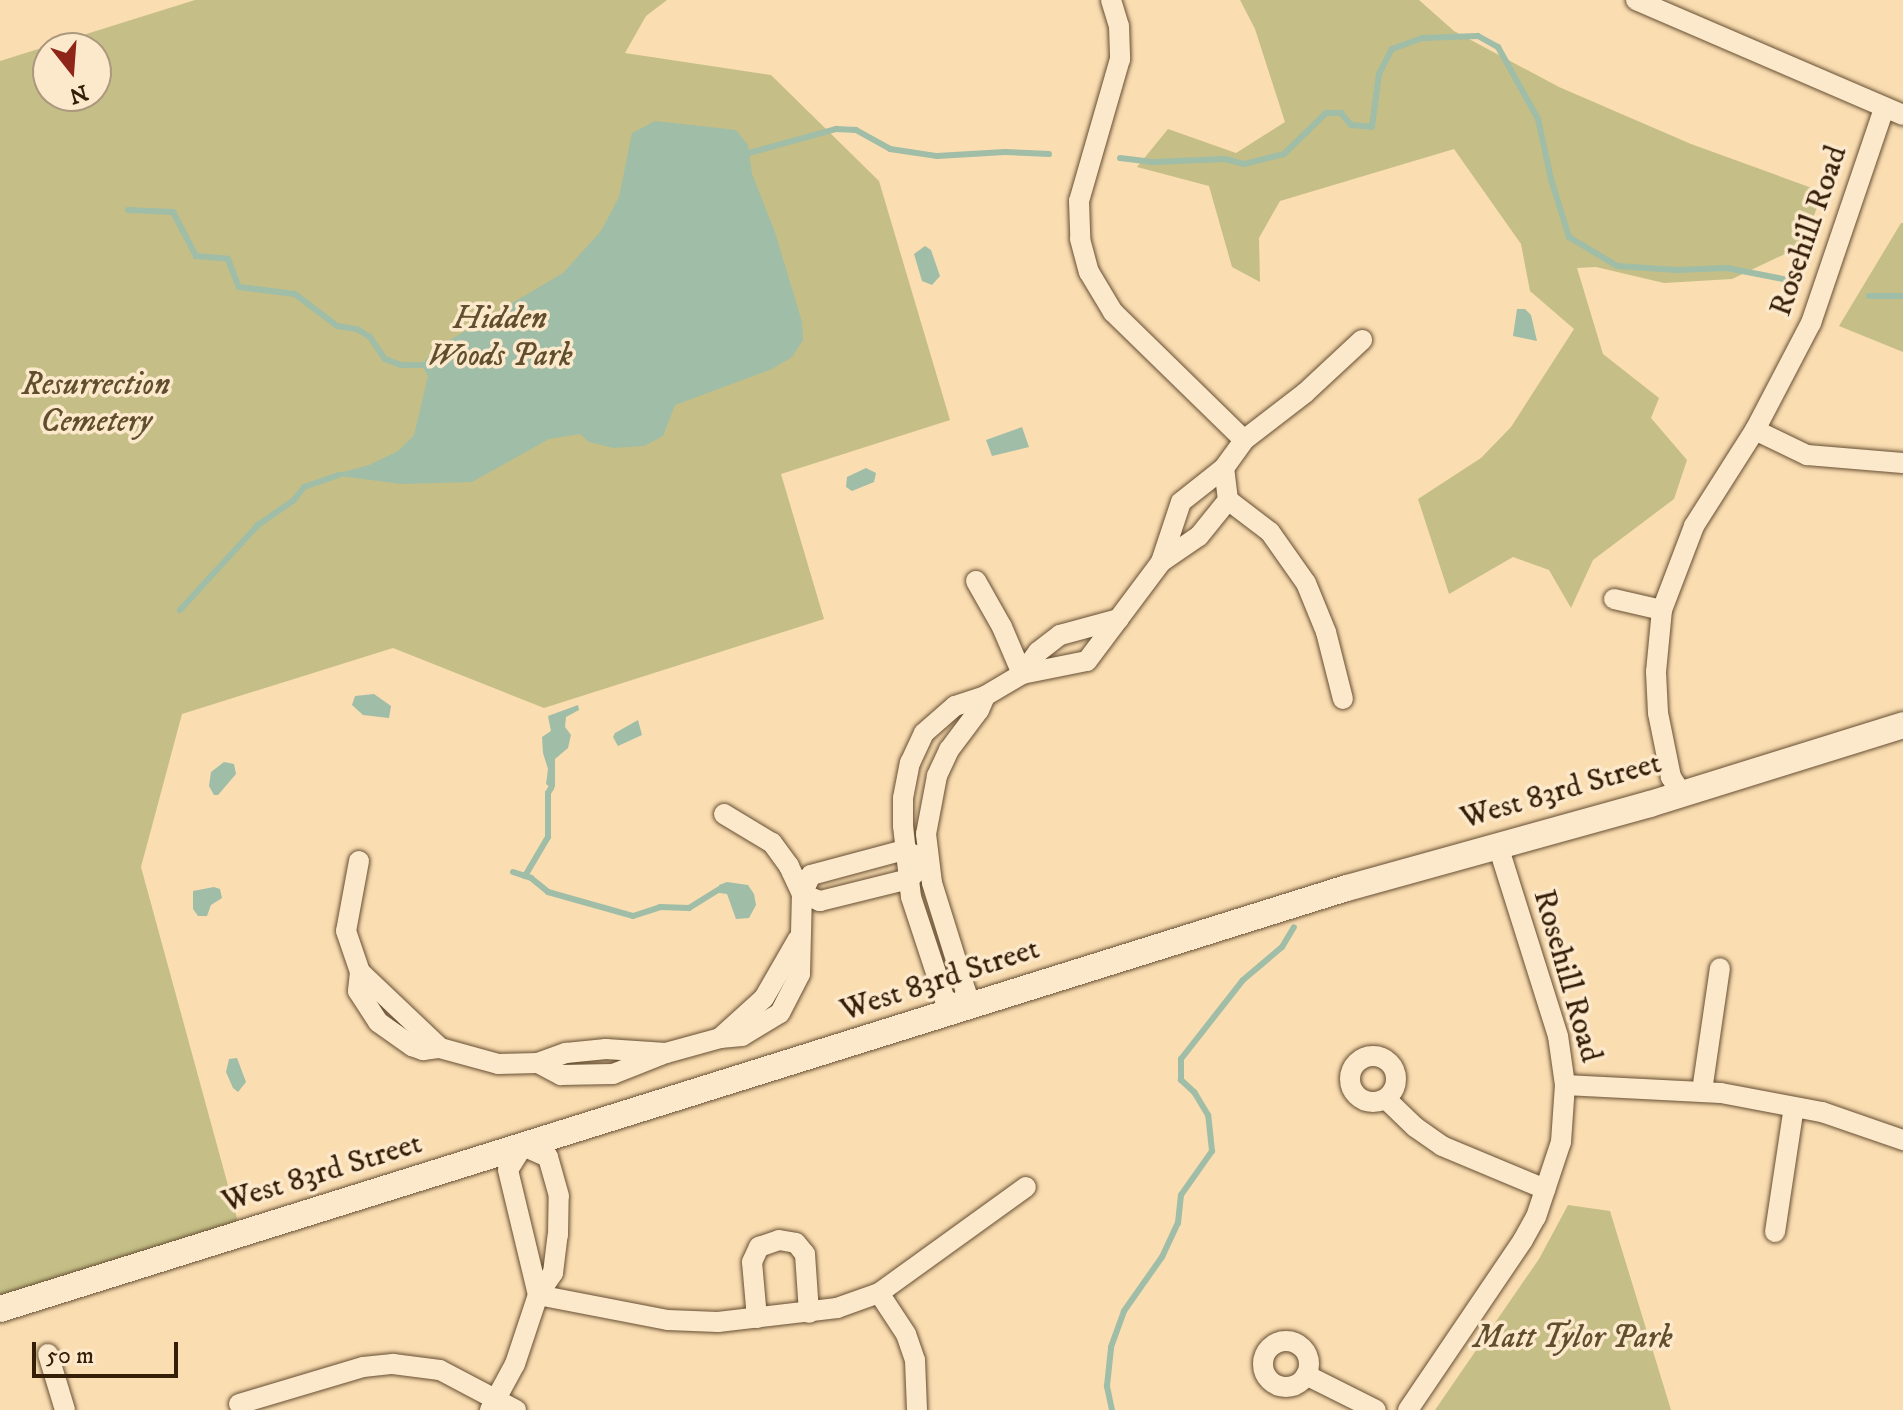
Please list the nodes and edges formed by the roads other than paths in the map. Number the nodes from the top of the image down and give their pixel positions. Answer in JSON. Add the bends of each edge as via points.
{"nodes":[{"id":1,"x":1111,"y":0,"type":"edge"},
{"id":2,"x":1636,"y":0,"type":"edge"},
{"id":3,"x":1893,"y":111,"type":"edge"},
{"id":4,"x":1362,"y":340,"type":"dead end"},
{"id":5,"x":1755,"y":430,"type":"junction"},
{"id":6,"x":1244,"y":440,"type":"junction"},
{"id":7,"x":1903,"y":463,"type":"edge"},
{"id":8,"x":1224,"y":468,"type":"junction"},
{"id":9,"x":1228,"y":500,"type":"junction"},
{"id":10,"x":1161,"y":562,"type":"junction"},
{"id":11,"x":976,"y":581,"type":"dead end"},
{"id":12,"x":1614,"y":599,"type":"dead end"},
{"id":13,"x":1662,"y":610,"type":"junction"},
{"id":14,"x":1119,"y":619,"type":"junction"},
{"id":15,"x":1022,"y":674,"type":"junction"},
{"id":16,"x":985,"y":696,"type":"junction"},
{"id":17,"x":1343,"y":699,"type":"dead end"},
{"id":18,"x":1903,"y":725,"type":"edge"},
{"id":19,"x":1680,"y":791,"type":"junction"},
{"id":20,"x":724,"y":814,"type":"dead end"},
{"id":21,"x":1498,"y":846,"type":"junction"},
{"id":22,"x":904,"y":850,"type":"junction"},
{"id":23,"x":359,"y":861,"type":"dead end"},
{"id":24,"x":928,"y":861,"type":"junction"},
{"id":25,"x":909,"y":879,"type":"junction"},
{"id":26,"x":802,"y":894,"type":"junction"},
{"id":27,"x":1720,"y":968,"type":"dead end"},
{"id":28,"x":961,"y":1006,"type":"junction"},
{"id":29,"x":1565,"y":1085,"type":"junction"},
{"id":30,"x":1702,"y":1091,"type":"junction"},
{"id":31,"x":1386,"y":1099,"type":"dead end"},
{"id":32,"x":1794,"y":1107,"type":"junction"},
{"id":33,"x":1903,"y":1140,"type":"edge"},
{"id":34,"x":523,"y":1146,"type":"junction"},
{"id":35,"x":1026,"y":1187,"type":"dead end"},
{"id":36,"x":1545,"y":1189,"type":"junction"},
{"id":37,"x":1775,"y":1232,"type":"dead end"},
{"id":38,"x":879,"y":1293,"type":"junction"},
{"id":39,"x":538,"y":1295,"type":"junction"},
{"id":40,"x":0,"y":1309,"type":"edge"},
{"id":41,"x":809,"y":1313,"type":"junction"},
{"id":42,"x":757,"y":1318,"type":"junction"},
{"id":43,"x":48,"y":1354,"type":"dead end"},
{"id":44,"x":1306,"y":1375,"type":"dead end"},
{"id":45,"x":239,"y":1404,"type":"dead end"},
{"id":46,"x":494,"y":1404,"type":"edge"},
{"id":47,"x":65,"y":1410,"type":"edge"},
{"id":48,"x":516,"y":1410,"type":"edge"},
{"id":49,"x":917,"y":1410,"type":"edge"},
{"id":50,"x":1376,"y":1410,"type":"edge"},
{"id":51,"x":1408,"y":1410,"type":"edge"}],
"edges":[{"from":1,"to":6,"type":"street","via":[[1120,59],[1079,201],[1080,239],[1089,272],[1113,312]]},
{"from":2,"to":3,"type":"street","name":"Rosehill Road"},
{"from":3,"to":5,"type":"street","name":"Rosehill Road","via":[[1811,323]]},
{"from":4,"to":6,"type":"street"},
{"from":5,"to":7,"type":"street","via":[[1807,455]]},
{"from":5,"to":13,"type":"street","name":"Rosehill Road","via":[[1694,526]]},
{"from":6,"to":8,"type":"street"},
{"from":8,"to":9,"type":"street"},
{"from":8,"to":10,"type":"street","via":[[1181,502]]},
{"from":9,"to":10,"type":"street","via":[[1199,536]]},
{"from":9,"to":17,"type":"street","via":[[1270,532],[1306,583],[1326,632]]},
{"from":10,"to":14,"type":"street"},
{"from":11,"to":15,"type":"street"},
{"from":12,"to":13,"type":"street"},
{"from":13,"to":19,"type":"street","name":"Rosehill Road","via":[[1658,713],[1671,777]]},
{"from":14,"to":15,"type":"street","via":[[1060,635]]},
{"from":14,"to":15,"type":"street","via":[[1087,661]]},
{"from":15,"to":16,"type":"street"},
{"from":16,"to":22,"type":"street","via":[[955,706],[924,733],[910,763],[903,798]]},
{"from":16,"to":24,"type":"street","via":[[937,776],[926,834]]},
{"from":18,"to":19,"type":"street","name":"West 83rd Street"},
{"from":19,"to":21,"type":"street","name":"West 83rd Street"},
{"from":20,"to":26,"type":"street","via":[[772,843]]},
{"from":21,"to":28,"type":"street","name":"West 83rd Street"},
{"from":21,"to":29,"type":"street","name":"Rosehill Road","via":[[1558,1036]]},
{"from":22,"to":24,"type":"street"},
{"from":22,"to":25,"type":"street"},
{"from":22,"to":26,"type":"street","via":[[811,875]]},
{"from":23,"to":26,"type":"street","via":[[346,931],[360,972],[440,1048],[498,1064],[538,1063],[566,1053],[606,1049],[666,1053],[720,1038],[764,998],[798,939]]},
{"from":24,"to":25,"type":"street"},
{"from":24,"to":28,"type":"street","via":[[966,992]]},
{"from":25,"to":26,"type":"street","via":[[820,901]]},
{"from":25,"to":28,"type":"street","via":[[945,1000]]},
{"from":27,"to":30,"type":"street"},
{"from":28,"to":34,"type":"street","name":"West 83rd Street"},
{"from":29,"to":30,"type":"street","name":"Rosehill Road"},
{"from":29,"to":36,"type":"street","via":[[1561,1142]]},
{"from":30,"to":32,"type":"street","name":"Rosehill Road"},
{"from":31,"to":36,"type":"street","via":[[1442,1146]]},
{"from":32,"to":33,"type":"street","name":"Rosehill Road"},
{"from":32,"to":37,"type":"street"},
{"from":34,"to":39,"type":"street","via":[[508,1170]]},
{"from":34,"to":39,"type":"street","via":[[548,1157],[559,1196],[553,1273]]},
{"from":34,"to":40,"type":"street","name":"West 83rd Street"},
{"from":35,"to":38,"type":"street"},
{"from":36,"to":51,"type":"street","via":[[1523,1240]]},
{"from":38,"to":41,"type":"street"},
{"from":38,"to":49,"type":"street","via":[[893,1310],[915,1360]]},
{"from":39,"to":42,"type":"street","via":[[668,1320]]},
{"from":39,"to":46,"type":"street","via":[[515,1364]]},
{"from":41,"to":42,"type":"street"},
{"from":41,"to":42,"type":"street","via":[[805,1254],[796,1243],[779,1240],[759,1247],[752,1262]]},
{"from":43,"to":47,"type":"street"},
{"from":44,"to":50,"type":"street"},
{"from":45,"to":46,"type":"street","via":[[363,1367],[393,1364],[440,1370]]},
{"from":46,"to":48,"type":"street"}]}
